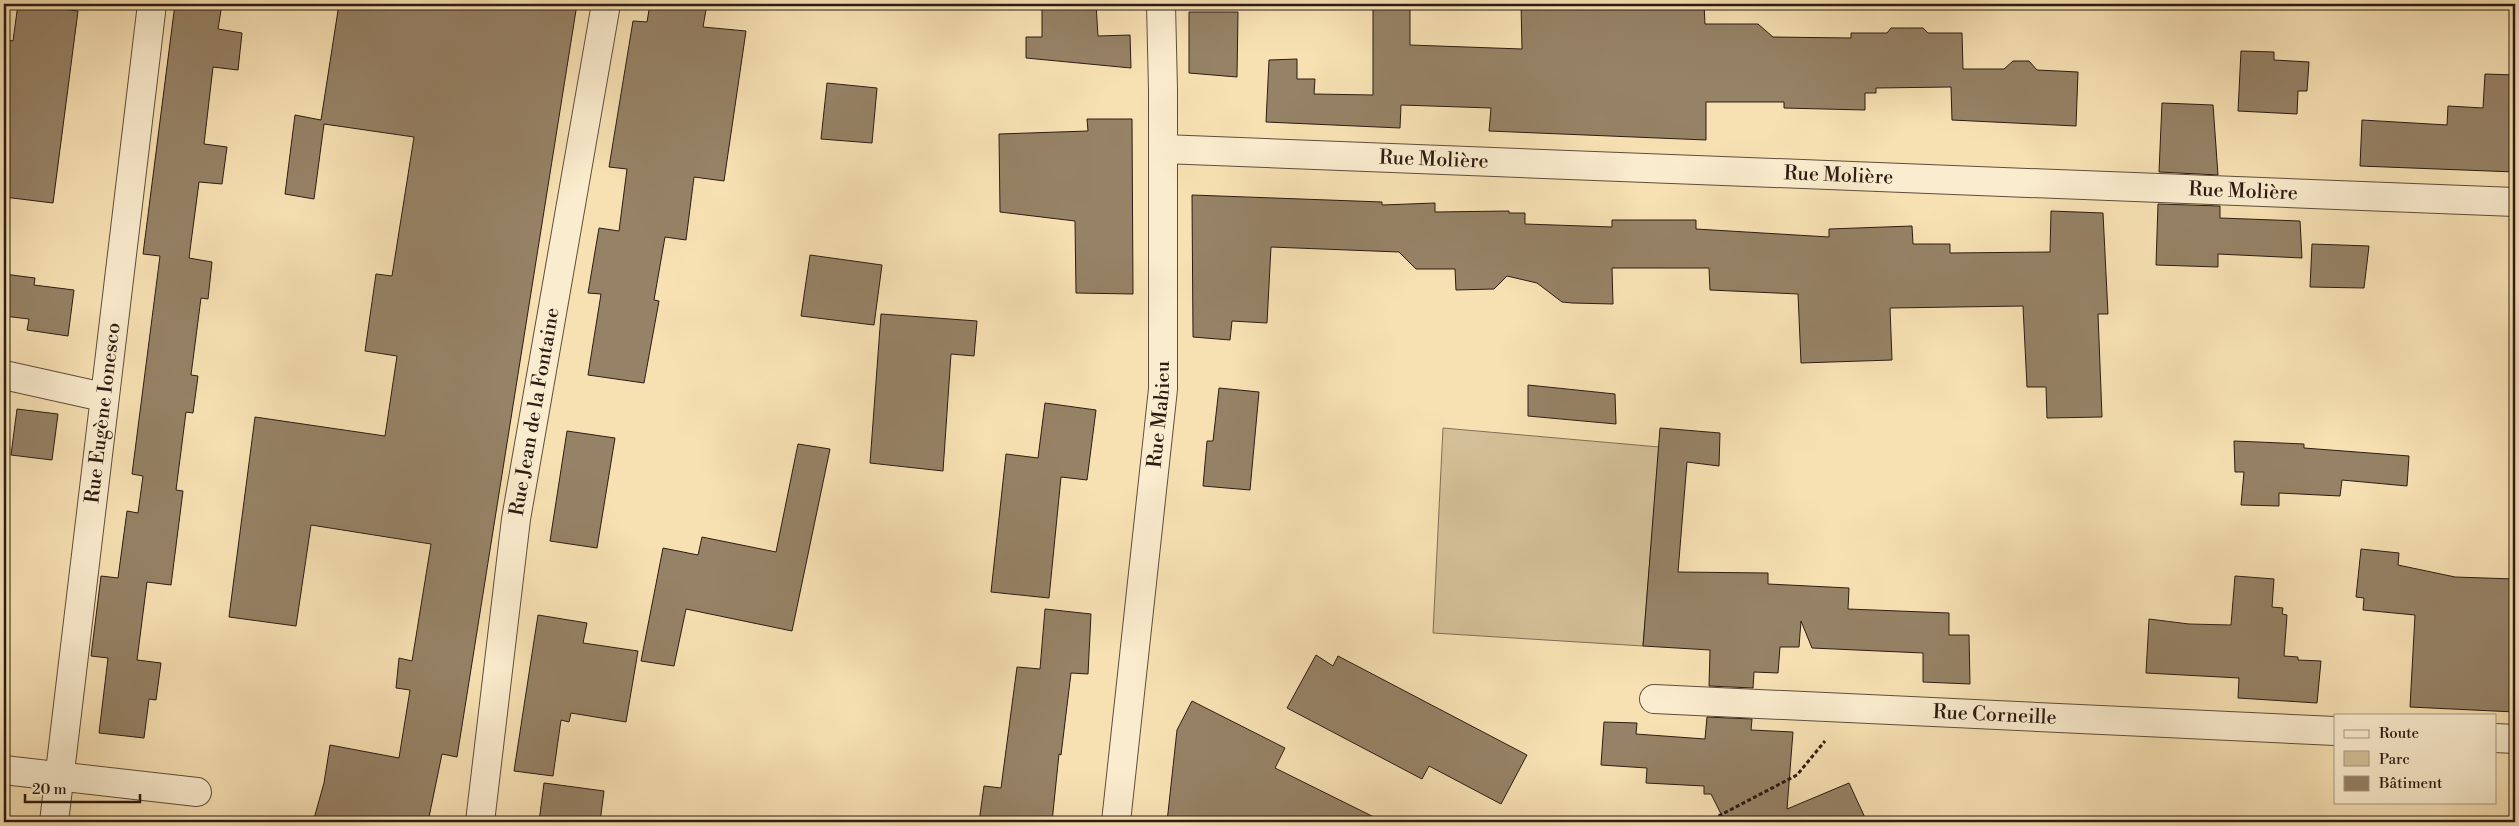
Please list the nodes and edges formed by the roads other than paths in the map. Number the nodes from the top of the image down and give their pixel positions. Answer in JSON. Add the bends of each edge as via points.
{"nodes":[{"id":1,"x":152,"y":4,"type":"edge"},
{"id":2,"x":606,"y":4,"type":"edge"},
{"id":3,"x":1161,"y":4,"type":"edge"},
{"id":4,"x":1163,"y":149,"type":"junction"},
{"id":5,"x":2515,"y":202,"type":"edge"},
{"id":6,"x":4,"y":375,"type":"edge"},
{"id":7,"x":103,"y":397,"type":"junction"},
{"id":8,"x":1654,"y":699,"type":"dead end"},
{"id":9,"x":2334,"y":731,"type":"edge"},
{"id":10,"x":2496,"y":738,"type":"edge"},
{"id":11,"x":2515,"y":739,"type":"edge"},
{"id":12,"x":4,"y":770,"type":"edge"},
{"id":13,"x":60,"y":777,"type":"junction"},
{"id":14,"x":197,"y":792,"type":"dead end"},
{"id":15,"x":54,"y":822,"type":"edge"},
{"id":16,"x":480,"y":822,"type":"edge"},
{"id":17,"x":1116,"y":822,"type":"edge"}],
"edges":[{"from":1,"to":7,"type":"street","name":"Rue Eugène Ionesco"},
{"from":2,"to":16,"type":"street","name":"Rue Jean de la Fontaine","via":[[516,520]]},
{"from":3,"to":4,"type":"street","name":"Rue Mahieu"},
{"from":4,"to":5,"type":"street","name":"Rue Molière"},
{"from":4,"to":17,"type":"street","name":"Rue Mahieu","via":[[1163,388]]},
{"from":6,"to":7,"type":"street"},
{"from":7,"to":13,"type":"street","name":"Rue Eugène Ionesco"},
{"from":8,"to":9,"type":"street","name":"Rue Corneille"},
{"from":10,"to":11,"type":"street"},
{"from":12,"to":13,"type":"street"},
{"from":13,"to":14,"type":"street"},
{"from":13,"to":15,"type":"street","name":"Rue Eugène Ionesco"}]}
